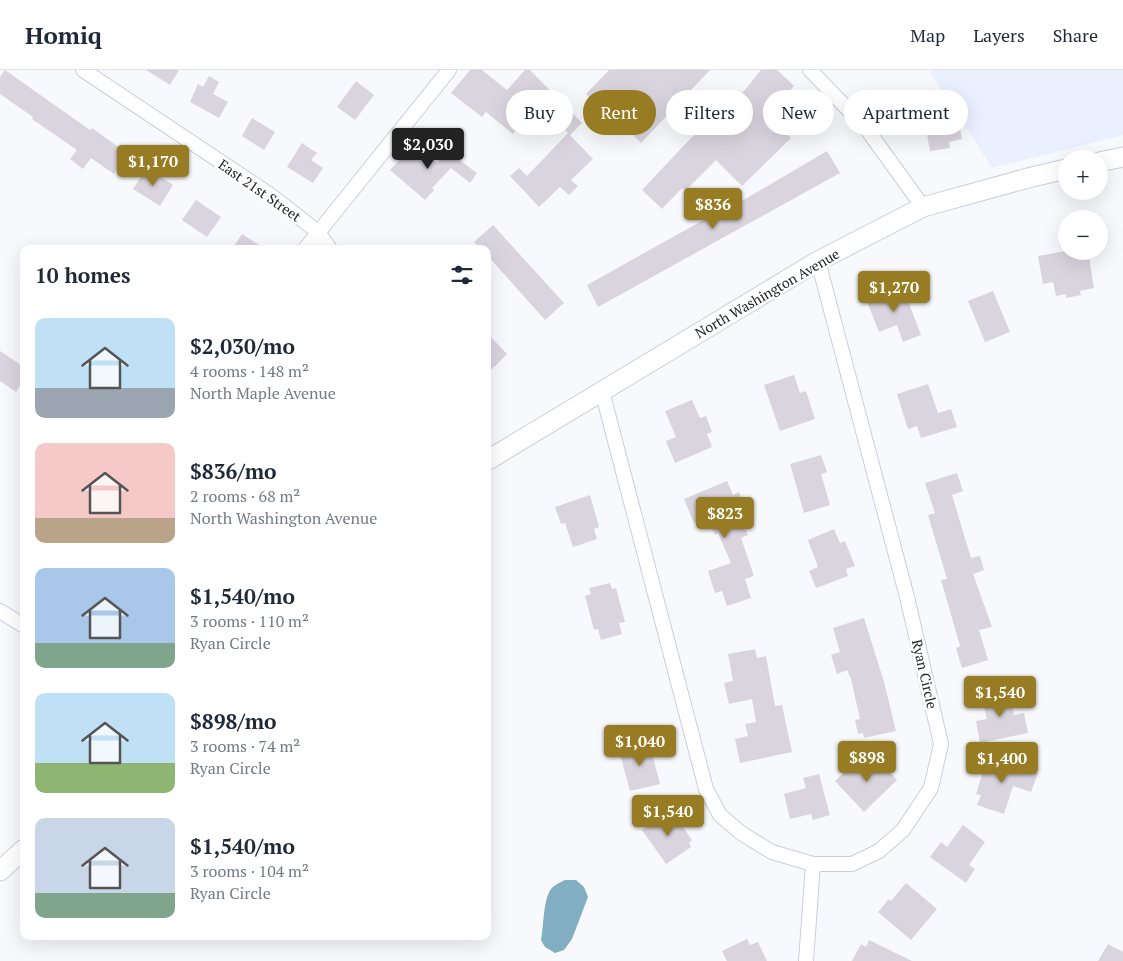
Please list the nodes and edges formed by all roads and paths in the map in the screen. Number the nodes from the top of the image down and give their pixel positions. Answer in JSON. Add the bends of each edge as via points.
{"nodes":[{"id":1,"x":83,"y":70,"type":"edge"},
{"id":2,"x":449,"y":70,"type":"edge"},
{"id":3,"x":810,"y":70,"type":"edge"},
{"id":4,"x":1123,"y":157,"type":"edge"},
{"id":5,"x":1108,"y":160,"type":"edge"},
{"id":6,"x":1058,"y":171,"type":"edge"},
{"id":7,"x":923,"y":208,"type":"junction"},
{"id":8,"x":318,"y":232,"type":"junction"},
{"id":9,"x":308,"y":245,"type":"edge"},
{"id":10,"x":327,"y":245,"type":"edge"},
{"id":11,"x":818,"y":261,"type":"junction"},
{"id":12,"x":602,"y":391,"type":"junction"},
{"id":13,"x":491,"y":458,"type":"edge"},
{"id":14,"x":0,"y":610,"type":"edge"},
{"id":15,"x":20,"y":623,"type":"edge"},
{"id":16,"x":20,"y":853,"type":"edge"},
{"id":17,"x":813,"y":864,"type":"junction"},
{"id":18,"x":0,"y":871,"type":"edge"},
{"id":19,"x":806,"y":961,"type":"edge"}],
"edges":[{"from":1,"to":8,"type":"street","name":"East 21st Street","via":[[269,194]]},
{"from":2,"to":8,"type":"street"},
{"from":3,"to":7,"type":"street","via":[[866,128]]},
{"from":4,"to":5,"type":"main road"},
{"from":6,"to":7,"type":"main road","name":"North Washington Avenue"},
{"from":7,"to":11,"type":"main road","name":"North Washington Avenue"},
{"from":8,"to":9,"type":"street"},
{"from":8,"to":10,"type":"street","name":"East 21st Street"},
{"from":11,"to":12,"type":"main road","name":"North Washington Avenue"},
{"from":11,"to":17,"type":"street","name":"Ryan Circle","via":[[907,597],[941,744],[932,788],[903,830],[879,851],[852,864]]},
{"from":12,"to":13,"type":"main road","name":"North Washington Avenue"},
{"from":12,"to":17,"type":"street","name":"Ryan Circle","via":[[706,789],[720,815],[741,833],[772,852]]},
{"from":14,"to":15,"type":"street"},
{"from":16,"to":18,"type":"main road"},
{"from":17,"to":19,"type":"street"}]}
